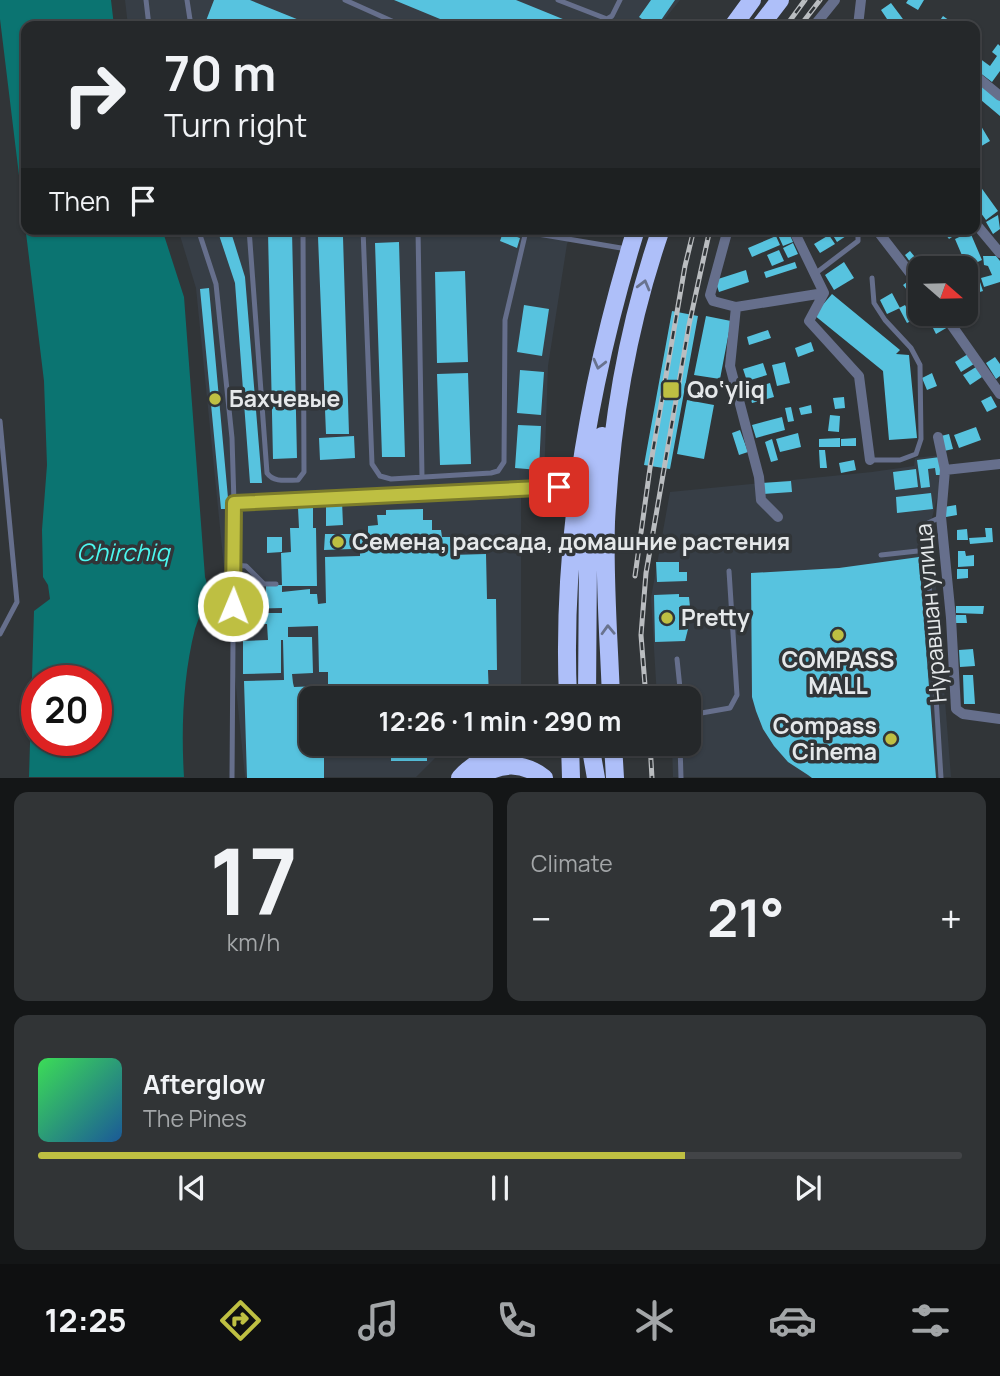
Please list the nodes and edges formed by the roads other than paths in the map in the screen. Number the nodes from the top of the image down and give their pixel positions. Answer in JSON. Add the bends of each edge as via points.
{"nodes":[{"id":1,"x":146,"y":0,"type":"edge"},
{"id":2,"x":187,"y":0,"type":"edge"},
{"id":3,"x":345,"y":0,"type":"edge"},
{"id":4,"x":558,"y":0,"type":"edge"},
{"id":5,"x":620,"y":0,"type":"edge"},
{"id":6,"x":752,"y":0,"type":"edge"},
{"id":7,"x":780,"y":0,"type":"edge"},
{"id":8,"x":835,"y":0,"type":"edge"},
{"id":9,"x":861,"y":0,"type":"edge"},
{"id":10,"x":607,"y":19,"type":"junction"},
{"id":11,"x":148,"y":21,"type":"edge"},
{"id":12,"x":190,"y":21,"type":"edge"},
{"id":13,"x":392,"y":21,"type":"edge"},
{"id":14,"x":611,"y":21,"type":"edge"},
{"id":15,"x":737,"y":21,"type":"edge"},
{"id":16,"x":764,"y":21,"type":"edge"},
{"id":17,"x":818,"y":21,"type":"edge"},
{"id":18,"x":859,"y":21,"type":"edge"},
{"id":19,"x":980,"y":80,"type":"edge"},
{"id":20,"x":1000,"y":96,"type":"edge"},
{"id":21,"x":980,"y":229,"type":"edge"},
{"id":22,"x":200,"y":235,"type":"edge"},
{"id":23,"x":248,"y":235,"type":"edge"},
{"id":24,"x":303,"y":235,"type":"edge"},
{"id":25,"x":363,"y":235,"type":"edge"},
{"id":26,"x":418,"y":235,"type":"edge"},
{"id":27,"x":525,"y":235,"type":"edge"},
{"id":28,"x":545,"y":235,"type":"edge"},
{"id":29,"x":634,"y":235,"type":"edge"},
{"id":30,"x":659,"y":235,"type":"edge"},
{"id":31,"x":726,"y":235,"type":"edge"},
{"id":32,"x":796,"y":235,"type":"edge"},
{"id":33,"x":858,"y":235,"type":"edge"},
{"id":34,"x":881,"y":235,"type":"edge"},
{"id":35,"x":550,"y":236,"type":"joint"},
{"id":36,"x":630,"y":250,"type":"junction"},
{"id":37,"x":1000,"y":253,"type":"edge"},
{"id":38,"x":908,"y":270,"type":"edge"},
{"id":39,"x":816,"y":273,"type":"junction"},
{"id":40,"x":872,"y":278,"type":"dead end"},
{"id":41,"x":824,"y":293,"type":"junction"},
{"id":42,"x":736,"y":307,"type":"junction"},
{"id":43,"x":952,"y":326,"type":"edge"},
{"id":44,"x":629,"y":342,"type":"junction"},
{"id":45,"x":1000,"y":394,"type":"edge"},
{"id":46,"x":0,"y":421,"type":"edge"},
{"id":47,"x":938,"y":437,"type":"dead end"},
{"id":48,"x":870,"y":460,"type":"joint"},
{"id":49,"x":1000,"y":464,"type":"edge"},
{"id":50,"x":945,"y":470,"type":"junction"},
{"id":51,"x":422,"y":477,"type":"junction"},
{"id":52,"x":568,"y":487,"type":"junction"},
{"id":53,"x":7,"y":491,"type":"junction"},
{"id":54,"x":0,"y":494,"type":"edge"},
{"id":55,"x":234,"y":503,"type":"junction"},
{"id":56,"x":778,"y":517,"type":"dead end"},
{"id":57,"x":941,"y":517,"type":"junction"},
{"id":58,"x":927,"y":550,"type":"junction"},
{"id":59,"x":881,"y":555,"type":"dead end"},
{"id":60,"x":233,"y":565,"type":"junction"},
{"id":61,"x":729,"y":571,"type":"dead end"},
{"id":62,"x":275,"y":584,"type":"dead end"},
{"id":63,"x":260,"y":625,"type":"dead end"},
{"id":64,"x":232,"y":627,"type":"junction"},
{"id":65,"x":0,"y":634,"type":"edge"},
{"id":66,"x":677,"y":659,"type":"dead end"},
{"id":67,"x":566,"y":686,"type":"edge"},
{"id":68,"x":587,"y":686,"type":"edge"},
{"id":69,"x":611,"y":686,"type":"edge"},
{"id":70,"x":680,"y":686,"type":"edge"},
{"id":71,"x":701,"y":713,"type":"edge"},
{"id":72,"x":1000,"y":719,"type":"edge"},
{"id":73,"x":487,"y":756,"type":"edge"},
{"id":74,"x":570,"y":756,"type":"edge"},
{"id":75,"x":592,"y":756,"type":"edge"},
{"id":76,"x":614,"y":756,"type":"edge"},
{"id":77,"x":680,"y":756,"type":"edge"},
{"id":78,"x":232,"y":778,"type":"edge"},
{"id":79,"x":460,"y":778,"type":"edge"},
{"id":80,"x":479,"y":778,"type":"edge"},
{"id":81,"x":544,"y":778,"type":"edge"},
{"id":82,"x":571,"y":778,"type":"edge"},
{"id":83,"x":596,"y":778,"type":"edge"},
{"id":84,"x":615,"y":778,"type":"edge"},
{"id":85,"x":681,"y":778,"type":"edge"},
{"id":86,"x":941,"y":778,"type":"edge"}],
"edges":[{"from":1,"to":11,"type":"lane"},
{"from":2,"to":12,"type":"lane"},
{"from":3,"to":13,"type":"lane"},
{"from":4,"to":10,"type":"lane"},
{"from":5,"to":10,"type":"lane"},
{"from":6,"to":15,"type":"highway"},
{"from":7,"to":16,"type":"highway"},
{"from":8,"to":17,"type":"street"},
{"from":9,"to":18,"type":"street"},
{"from":10,"to":14,"type":"lane"},
{"from":19,"to":20,"type":"street"},
{"from":21,"to":37,"type":"street"},
{"from":22,"to":55,"type":"lane","via":[[216,284]]},
{"from":23,"to":24,"type":"lane","via":[[267,473],[276,480],[298,480],[304,471]]},
{"from":25,"to":51,"type":"lane","via":[[372,464],[380,476],[391,479]]},
{"from":26,"to":51,"type":"lane"},
{"from":27,"to":51,"type":"lane","via":[[505,320],[504,462],[492,473]]},
{"from":28,"to":35,"type":"lane"},
{"from":29,"to":36,"type":"highway"},
{"from":44,"to":30,"type":"highway","one_way":true},
{"from":31,"to":42,"type":"street","via":[[710,295],[713,301]]},
{"from":32,"to":39,"type":"street"},
{"from":33,"to":39,"type":"lane","via":[[858,241]]},
{"from":34,"to":38,"type":"street"},
{"from":35,"to":36,"type":"lane"},
{"from":36,"to":52,"type":"highway","one_way":true},
{"from":39,"to":41,"type":"street"},
{"from":40,"to":48,"type":"lane","via":[[874,303],[920,365],[921,439],[916,454],[900,460]]},
{"from":41,"to":42,"type":"street"},
{"from":41,"to":48,"type":"street","via":[[809,321],[859,376]]},
{"from":42,"to":56,"type":"street","via":[[730,366],[761,500]]},
{"from":43,"to":45,"type":"street"},
{"from":44,"to":68,"type":"highway","via":[[601,438],[593,500]]},
{"from":69,"to":44,"type":"highway","one_way":true,"via":[[607,512],[612,435]]},
{"from":46,"to":53,"type":"lane"},
{"from":47,"to":50,"type":"street","name":"Нуравшан улица"},
{"from":49,"to":50,"type":"street"},
{"from":50,"to":57,"type":"street","name":"Нуравшан улица"},
{"from":52,"to":55,"type":"lane"},
{"from":52,"to":67,"type":"highway"},
{"from":53,"to":54,"type":"lane"},
{"from":53,"to":65,"type":"lane","via":[[17,602]]},
{"from":55,"to":60,"type":"lane"},
{"from":57,"to":58,"type":"lane","via":[[926,524]]},
{"from":57,"to":72,"type":"street","name":"Нуравшан улица","via":[[956,709]]},
{"from":58,"to":59,"type":"lane"},
{"from":58,"to":86,"type":"lane"},
{"from":60,"to":62,"type":"lane","via":[[246,566],[264,584]]},
{"from":60,"to":64,"type":"lane"},
{"from":61,"to":71,"type":"lane","via":[[737,695],[730,708]]},
{"from":63,"to":64,"type":"lane"},
{"from":64,"to":78,"type":"lane"},
{"from":66,"to":70,"type":"lane"},
{"from":73,"to":79,"type":"highway"},
{"from":74,"to":82,"type":"highway"},
{"from":75,"to":83,"type":"highway"},
{"from":76,"to":84,"type":"highway"},
{"from":77,"to":85,"type":"lane"},
{"from":80,"to":81,"type":"highway","via":[[498,767],[515,765]]}]}
